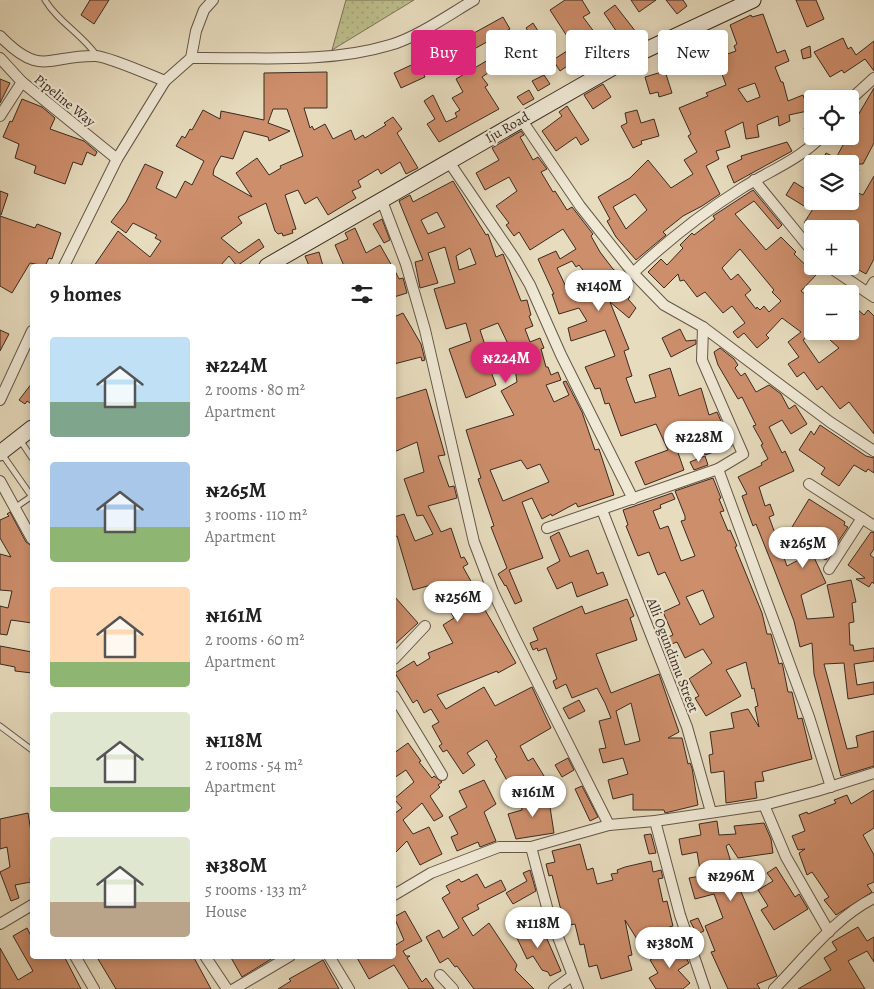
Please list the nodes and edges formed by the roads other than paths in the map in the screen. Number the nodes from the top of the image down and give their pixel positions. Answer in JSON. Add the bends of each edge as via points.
{"nodes":[{"id":1,"x":44,"y":0,"type":"edge"},
{"id":2,"x":213,"y":0,"type":"edge"},
{"id":3,"x":474,"y":0,"type":"edge"},
{"id":4,"x":754,"y":0,"type":"edge"},
{"id":5,"x":0,"y":36,"type":"edge"},
{"id":6,"x":97,"y":56,"type":"junction"},
{"id":7,"x":0,"y":58,"type":"edge"},
{"id":8,"x":191,"y":58,"type":"junction"},
{"id":9,"x":874,"y":78,"type":"edge"},
{"id":10,"x":165,"y":80,"type":"junction"},
{"id":11,"x":22,"y":82,"type":"junction"},
{"id":12,"x":859,"y":92,"type":"edge"},
{"id":13,"x":0,"y":116,"type":"edge"},
{"id":14,"x":521,"y":119,"type":"junction"},
{"id":15,"x":812,"y":145,"type":"edge"},
{"id":16,"x":117,"y":159,"type":"junction"},
{"id":17,"x":449,"y":162,"type":"junction"},
{"id":18,"x":754,"y":180,"type":"junction"},
{"id":19,"x":382,"y":200,"type":"junction"},
{"id":20,"x":804,"y":241,"type":"edge"},
{"id":21,"x":65,"y":264,"type":"edge"},
{"id":22,"x":270,"y":264,"type":"edge"},
{"id":23,"x":633,"y":273,"type":"junction"},
{"id":24,"x":842,"y":275,"type":"edge"},
{"id":25,"x":874,"y":282,"type":"edge"},
{"id":26,"x":871,"y":294,"type":"edge"},
{"id":27,"x":703,"y":327,"type":"junction"},
{"id":28,"x":30,"y":335,"type":"edge"},
{"id":29,"x":0,"y":400,"type":"edge"},
{"id":30,"x":30,"y":430,"type":"edge"},
{"id":31,"x":19,"y":439,"type":"junction"},
{"id":32,"x":874,"y":451,"type":"edge"},
{"id":33,"x":1,"y":453,"type":"edge"},
{"id":34,"x":30,"y":455,"type":"edge"},
{"id":35,"x":718,"y":468,"type":"junction"},
{"id":36,"x":0,"y":481,"type":"edge"},
{"id":37,"x":809,"y":484,"type":"dead end"},
{"id":38,"x":30,"y":493,"type":"edge"},
{"id":39,"x":30,"y":497,"type":"edge"},
{"id":40,"x":633,"y":499,"type":"junction"},
{"id":41,"x":16,"y":507,"type":"junction"},
{"id":42,"x":602,"y":510,"type":"junction"},
{"id":43,"x":862,"y":518,"type":"junction"},
{"id":44,"x":874,"y":526,"type":"edge"},
{"id":45,"x":547,"y":528,"type":"dead end"},
{"id":46,"x":30,"y":535,"type":"edge"},
{"id":47,"x":829,"y":569,"type":"dead end"},
{"id":48,"x":425,"y":626,"type":"dead end"},
{"id":49,"x":396,"y":657,"type":"edge"},
{"id":50,"x":396,"y":699,"type":"edge"},
{"id":51,"x":0,"y":726,"type":"edge"},
{"id":52,"x":30,"y":748,"type":"edge"},
{"id":53,"x":874,"y":773,"type":"edge"},
{"id":54,"x":442,"y":775,"type":"dead end"},
{"id":55,"x":831,"y":787,"type":"junction"},
{"id":56,"x":764,"y":805,"type":"junction"},
{"id":57,"x":711,"y":812,"type":"junction"},
{"id":58,"x":655,"y":821,"type":"junction"},
{"id":59,"x":609,"y":825,"type":"junction"},
{"id":60,"x":531,"y":847,"type":"junction"},
{"id":61,"x":396,"y":894,"type":"edge"},
{"id":62,"x":874,"y":898,"type":"edge"},
{"id":63,"x":30,"y":906,"type":"edge"},
{"id":64,"x":0,"y":924,"type":"edge"},
{"id":65,"x":828,"y":932,"type":"junction"},
{"id":66,"x":76,"y":959,"type":"edge"},
{"id":67,"x":207,"y":959,"type":"edge"},
{"id":68,"x":285,"y":959,"type":"edge"},
{"id":69,"x":332,"y":959,"type":"edge"},
{"id":70,"x":440,"y":975,"type":"dead end"},
{"id":71,"x":572,"y":976,"type":"junction"},
{"id":72,"x":94,"y":989,"type":"edge"},
{"id":73,"x":227,"y":989,"type":"edge"},
{"id":74,"x":234,"y":989,"type":"edge"},
{"id":75,"x":349,"y":989,"type":"edge"},
{"id":76,"x":454,"y":989,"type":"edge"},
{"id":77,"x":554,"y":989,"type":"edge"},
{"id":78,"x":578,"y":989,"type":"edge"},
{"id":79,"x":705,"y":989,"type":"edge"},
{"id":80,"x":774,"y":989,"type":"edge"}],
"edges":[{"from":1,"to":6,"type":"lane"},
{"from":2,"to":8,"type":"street","via":[[204,10],[196,31]]},
{"from":3,"to":8,"type":"street","via":[[391,45],[295,58]]},
{"from":4,"to":14,"type":"main road","name":"Iju Road","via":[[633,56]]},
{"from":5,"to":6,"type":"street","via":[[30,60],[49,62]]},
{"from":6,"to":10,"type":"street"},
{"from":7,"to":11,"type":"street","name":"Pipeline Way"},
{"from":8,"to":10,"type":"street"},
{"from":9,"to":12,"type":"street"},
{"from":10,"to":16,"type":"street"},
{"from":11,"to":13,"type":"street"},
{"from":11,"to":16,"type":"street","name":"Pipeline Way"},
{"from":14,"to":17,"type":"main road","name":"Iju Road"},
{"from":14,"to":23,"type":"street","via":[[580,206]]},
{"from":15,"to":18,"type":"street","via":[[803,154]]},
{"from":16,"to":21,"type":"street"},
{"from":17,"to":19,"type":"main road","name":"Iju Road"},
{"from":17,"to":40,"type":"street","via":[[530,285]]},
{"from":18,"to":20,"type":"street"},
{"from":18,"to":23,"type":"street","via":[[702,213]]},
{"from":19,"to":22,"type":"main road","name":"Iju Road"},
{"from":19,"to":59,"type":"street","via":[[406,264],[425,330],[474,542],[511,630]]},
{"from":23,"to":27,"type":"street","via":[[664,305]]},
{"from":24,"to":26,"type":"street"},
{"from":25,"to":26,"type":"street"},
{"from":27,"to":32,"type":"street"},
{"from":27,"to":35,"type":"street","via":[[702,360],[743,454]]},
{"from":28,"to":29,"type":"street"},
{"from":30,"to":31,"type":"main road"},
{"from":31,"to":33,"type":"main road"},
{"from":31,"to":34,"type":"lane"},
{"from":33,"to":38,"type":"lane"},
{"from":35,"to":40,"type":"street"},
{"from":35,"to":55,"type":"street","via":[[809,717]]},
{"from":36,"to":41,"type":"street"},
{"from":37,"to":43,"type":"street"},
{"from":39,"to":41,"type":"lane"},
{"from":40,"to":42,"type":"street"},
{"from":41,"to":46,"type":"street"},
{"from":42,"to":45,"type":"street"},
{"from":42,"to":57,"type":"street","name":"Alli Ogundimu Street","via":[[687,727]]},
{"from":43,"to":44,"type":"street"},
{"from":43,"to":47,"type":"street"},
{"from":48,"to":49,"type":"street"},
{"from":50,"to":54,"type":"street"},
{"from":51,"to":52,"type":"lane"},
{"from":53,"to":55,"type":"street"},
{"from":55,"to":56,"type":"street"},
{"from":56,"to":57,"type":"street"},
{"from":56,"to":65,"type":"street","via":[[786,857]]},
{"from":57,"to":58,"type":"street"},
{"from":58,"to":59,"type":"street"},
{"from":58,"to":79,"type":"street"},
{"from":59,"to":60,"type":"street"},
{"from":60,"to":61,"type":"street","via":[[499,847],[471,856],[431,873]]},
{"from":60,"to":71,"type":"street","via":[[548,911]]},
{"from":62,"to":65,"type":"street"},
{"from":63,"to":64,"type":"street"},
{"from":65,"to":80,"type":"street"},
{"from":66,"to":72,"type":"street"},
{"from":67,"to":73,"type":"street"},
{"from":68,"to":74,"type":"street"},
{"from":69,"to":75,"type":"street"},
{"from":70,"to":76,"type":"street"},
{"from":71,"to":77,"type":"street"},
{"from":71,"to":78,"type":"street"}]}
